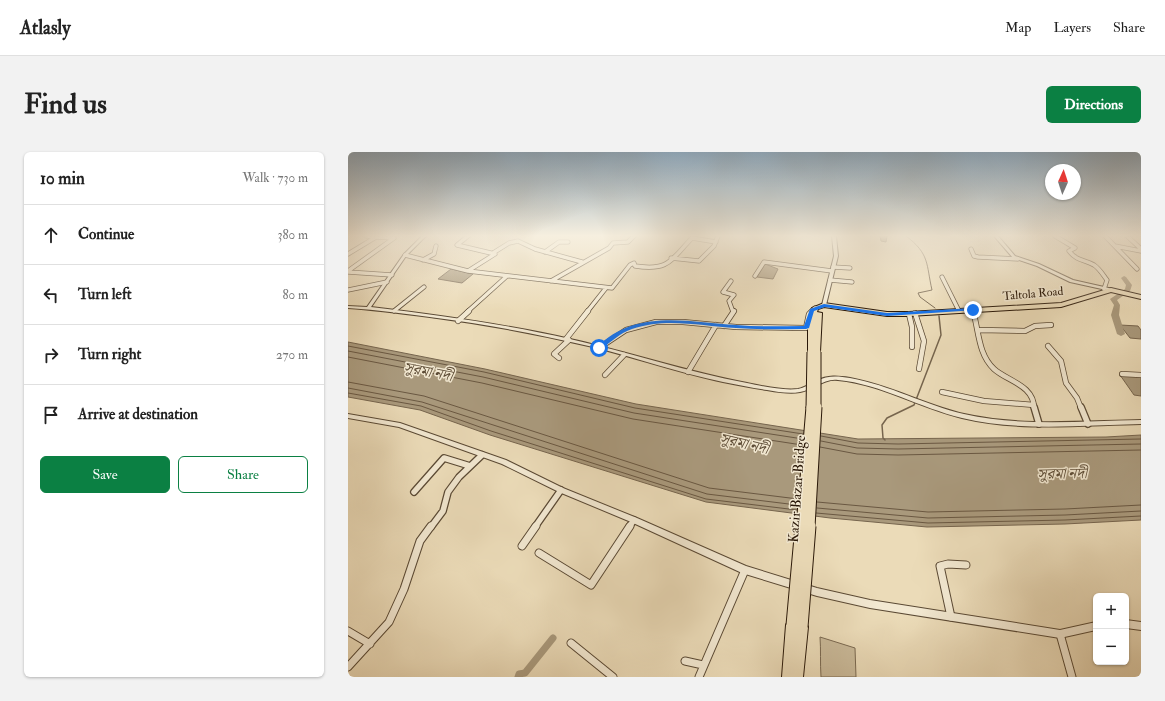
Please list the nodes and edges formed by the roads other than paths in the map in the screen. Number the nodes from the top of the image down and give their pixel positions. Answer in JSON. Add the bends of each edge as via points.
{"nodes":[{"id":1,"x":364,"y":260,"type":"edge"},
{"id":2,"x":401,"y":260,"type":"edge"},
{"id":3,"x":425,"y":260,"type":"edge"},
{"id":4,"x":485,"y":260,"type":"edge"},
{"id":5,"x":576,"y":260,"type":"edge"},
{"id":6,"x":585,"y":260,"type":"edge"},
{"id":7,"x":668,"y":260,"type":"edge"},
{"id":8,"x":835,"y":260,"type":"edge"},
{"id":9,"x":1023,"y":260,"type":"edge"},
{"id":10,"x":1079,"y":260,"type":"edge"},
{"id":11,"x":1129,"y":260,"type":"edge"},
{"id":12,"x":582,"y":262,"type":"junction"},
{"id":13,"x":850,"y":268,"type":"dead end"},
{"id":14,"x":833,"y":269,"type":"junction"},
{"id":15,"x":1137,"y":269,"type":"dead end"},
{"id":16,"x":468,"y":271,"type":"junction"},
{"id":17,"x":348,"y":272,"type":"edge"},
{"id":18,"x":392,"y":274,"type":"junction"},
{"id":19,"x":507,"y":276,"type":"junction"},
{"id":20,"x":754,"y":276,"type":"dead end"},
{"id":21,"x":942,"y":277,"type":"dead end"},
{"id":22,"x":830,"y":280,"type":"junction"},
{"id":23,"x":551,"y":281,"type":"junction"},
{"id":24,"x":731,"y":281,"type":"dead end"},
{"id":25,"x":387,"y":282,"type":"junction"},
{"id":26,"x":852,"y":282,"type":"dead end"},
{"id":27,"x":424,"y":287,"type":"dead end"},
{"id":28,"x":606,"y":288,"type":"junction"},
{"id":29,"x":348,"y":290,"type":"edge"},
{"id":30,"x":1108,"y":290,"type":"junction"},
{"id":31,"x":1141,"y":297,"type":"edge"},
{"id":32,"x":348,"y":307,"type":"edge"},
{"id":33,"x":820,"y":307,"type":"junction"},
{"id":34,"x":368,"y":308,"type":"junction"},
{"id":35,"x":973,"y":310,"type":"junction"},
{"id":36,"x":394,"y":311,"type":"junction"},
{"id":37,"x":959,"y":311,"type":"junction"},
{"id":38,"x":912,"y":314,"type":"junction"},
{"id":39,"x":458,"y":321,"type":"junction"},
{"id":40,"x":716,"y":325,"type":"junction"},
{"id":41,"x":1051,"y":325,"type":"dead end"},
{"id":42,"x":724,"y":326,"type":"junction"},
{"id":43,"x":979,"y":330,"type":"junction"},
{"id":44,"x":567,"y":340,"type":"junction"},
{"id":45,"x":1048,"y":346,"type":"dead end"},
{"id":46,"x":912,"y":347,"type":"dead end"},
{"id":47,"x":599,"y":348,"type":"junction"},
{"id":48,"x":624,"y":355,"type":"junction"},
{"id":49,"x":559,"y":358,"type":"dead end"},
{"id":50,"x":919,"y":369,"type":"dead end"},
{"id":51,"x":688,"y":372,"type":"junction"},
{"id":52,"x":1122,"y":374,"type":"dead end"},
{"id":53,"x":605,"y":375,"type":"dead end"},
{"id":54,"x":1141,"y":376,"type":"edge"},
{"id":55,"x":942,"y":392,"type":"dead end"},
{"id":56,"x":1034,"y":405,"type":"junction"},
{"id":57,"x":348,"y":416,"type":"edge"},
{"id":58,"x":1141,"y":422,"type":"edge"},
{"id":59,"x":1039,"y":424,"type":"junction"},
{"id":60,"x":1088,"y":424,"type":"junction"},
{"id":61,"x":482,"y":455,"type":"junction"},
{"id":62,"x":470,"y":466,"type":"junction"},
{"id":63,"x":561,"y":490,"type":"junction"},
{"id":64,"x":414,"y":492,"type":"dead end"},
{"id":65,"x":634,"y":520,"type":"junction"},
{"id":66,"x":522,"y":546,"type":"dead end"},
{"id":67,"x":539,"y":554,"type":"dead end"},
{"id":68,"x":966,"y":565,"type":"dead end"},
{"id":69,"x":745,"y":570,"type":"junction"},
{"id":70,"x":951,"y":617,"type":"junction"},
{"id":71,"x":1129,"y":624,"type":"edge"},
{"id":72,"x":797,"y":626,"type":"junction"},
{"id":73,"x":1141,"y":626,"type":"edge"},
{"id":74,"x":1093,"y":627,"type":"edge"},
{"id":75,"x":348,"y":631,"type":"edge"},
{"id":76,"x":1060,"y":634,"type":"junction"},
{"id":77,"x":571,"y":643,"type":"dead end"},
{"id":78,"x":370,"y":644,"type":"junction"},
{"id":79,"x":685,"y":662,"type":"dead end"},
{"id":80,"x":703,"y":665,"type":"junction"},
{"id":81,"x":348,"y":667,"type":"edge"},
{"id":82,"x":614,"y":677,"type":"edge"},
{"id":83,"x":699,"y":677,"type":"edge"},
{"id":84,"x":788,"y":677,"type":"edge"},
{"id":85,"x":797,"y":677,"type":"edge"},
{"id":86,"x":1072,"y":677,"type":"edge"}],
"edges":[{"from":1,"to":17,"type":"street"},
{"from":2,"to":18,"type":"street"},
{"from":3,"to":16,"type":"street"},
{"from":4,"to":16,"type":"street"},
{"from":5,"to":12,"type":"street"},
{"from":6,"to":12,"type":"street"},
{"from":7,"to":28,"type":"street","via":[[660,267],[650,268],[635,266],[634,263],[612,288]]},
{"from":8,"to":14,"type":"street"},
{"from":9,"to":30,"type":"street","via":[[1072,281]]},
{"from":10,"to":30,"type":"street","via":[[1095,266],[1107,280]]},
{"from":11,"to":15,"type":"street"},
{"from":12,"to":23,"type":"street"},
{"from":13,"to":14,"type":"street"},
{"from":14,"to":20,"type":"street","via":[[764,262]]},
{"from":14,"to":22,"type":"street"},
{"from":16,"to":19,"type":"street"},
{"from":17,"to":18,"type":"street"},
{"from":18,"to":25,"type":"street"},
{"from":19,"to":23,"type":"street"},
{"from":19,"to":39,"type":"street"},
{"from":21,"to":37,"type":"street"},
{"from":22,"to":26,"type":"street"},
{"from":22,"to":33,"type":"street"},
{"from":23,"to":28,"type":"street"},
{"from":24,"to":42,"type":"street","via":[[722,292],[734,295],[729,301],[734,311]]},
{"from":25,"to":29,"type":"street"},
{"from":25,"to":34,"type":"street"},
{"from":27,"to":36,"type":"street"},
{"from":28,"to":44,"type":"street"},
{"from":30,"to":31,"type":"main road"},
{"from":30,"to":35,"type":"main road","name":"Taltola Road","via":[[1060,305]]},
{"from":32,"to":34,"type":"street"},
{"from":33,"to":38,"type":"main road","name":"Taltola Road"},
{"from":33,"to":42,"type":"street","via":[[810,314],[806,328]]},
{"from":33,"to":72,"type":"main road","name":"Kazir Bazar Bridge","bridge":true,"via":[[814,352],[817,394]]},
{"from":34,"to":36,"type":"street"},
{"from":35,"to":37,"type":"main road","name":"Taltola Road"},
{"from":35,"to":43,"type":"street"},
{"from":36,"to":39,"type":"street"},
{"from":37,"to":38,"type":"main road","name":"Taltola Road"},
{"from":38,"to":46,"type":"street"},
{"from":38,"to":50,"type":"street","via":[[924,341]]},
{"from":39,"to":44,"type":"street"},
{"from":40,"to":42,"type":"street"},
{"from":40,"to":47,"type":"street","via":[[661,321],[631,328]]},
{"from":40,"to":51,"type":"street"},
{"from":41,"to":43,"type":"street","via":[[1035,326],[1025,331]]},
{"from":43,"to":56,"type":"street","via":[[981,350],[992,366],[1027,390],[1034,400]]},
{"from":44,"to":47,"type":"street"},
{"from":44,"to":49,"type":"street","via":[[554,354]]},
{"from":45,"to":60,"type":"street","via":[[1061,361],[1066,383],[1077,398]]},
{"from":47,"to":48,"type":"street"},
{"from":48,"to":51,"type":"street"},
{"from":48,"to":53,"type":"street"},
{"from":51,"to":59,"type":"street","via":[[789,391],[801,390],[827,378],[839,378],[964,417]]},
{"from":52,"to":54,"type":"street"},
{"from":55,"to":56,"type":"street","via":[[984,401]]},
{"from":56,"to":59,"type":"street"},
{"from":57,"to":61,"type":"street","via":[[400,425]]},
{"from":58,"to":60,"type":"street"},
{"from":59,"to":60,"type":"street"},
{"from":61,"to":62,"type":"street"},
{"from":61,"to":63,"type":"street","via":[[504,462]]},
{"from":62,"to":64,"type":"street","via":[[444,458]]},
{"from":62,"to":78,"type":"street","via":[[448,492],[443,511],[420,541],[404,589],[389,622]]},
{"from":63,"to":65,"type":"street"},
{"from":63,"to":66,"type":"street"},
{"from":65,"to":67,"type":"street","via":[[590,584]]},
{"from":65,"to":69,"type":"street"},
{"from":68,"to":70,"type":"street","via":[[940,566]]},
{"from":69,"to":70,"type":"street","via":[[817,592],[870,604]]},
{"from":69,"to":80,"type":"street"},
{"from":70,"to":76,"type":"street"},
{"from":71,"to":73,"type":"street"},
{"from":72,"to":84,"type":"main road"},
{"from":72,"to":85,"type":"main road"},
{"from":74,"to":76,"type":"street"},
{"from":75,"to":78,"type":"street"},
{"from":76,"to":86,"type":"street"},
{"from":77,"to":82,"type":"street"},
{"from":78,"to":81,"type":"street"},
{"from":79,"to":80,"type":"street"},
{"from":80,"to":83,"type":"street"}]}
